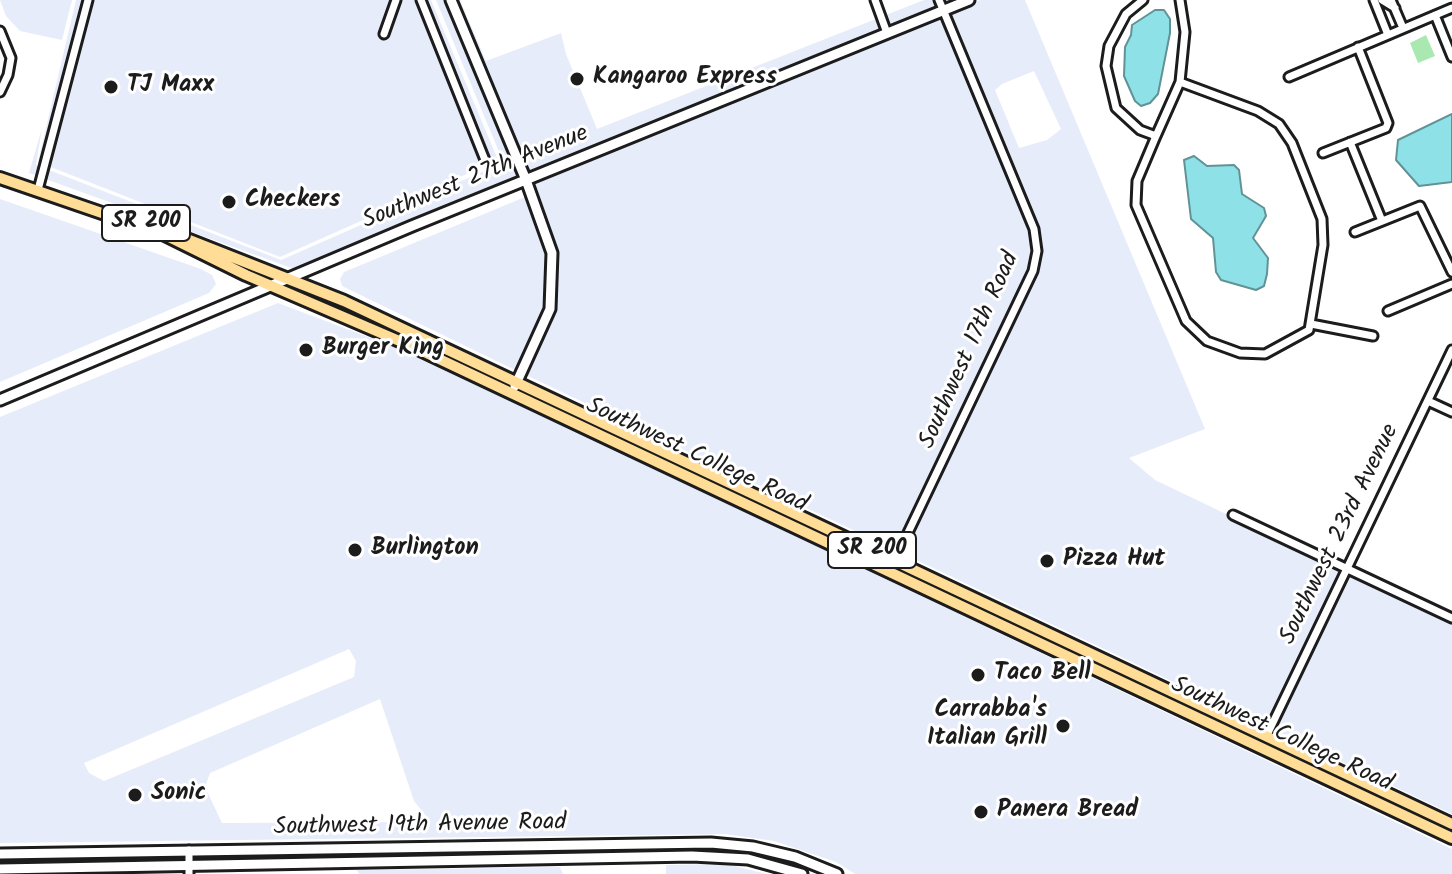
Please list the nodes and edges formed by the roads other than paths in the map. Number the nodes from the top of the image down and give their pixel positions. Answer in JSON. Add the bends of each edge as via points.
{"nodes":[{"id":1,"x":88,"y":0,"type":"edge"},
{"id":2,"x":396,"y":0,"type":"edge"},
{"id":3,"x":421,"y":0,"type":"edge"},
{"id":4,"x":451,"y":0,"type":"edge"},
{"id":5,"x":875,"y":0,"type":"edge"},
{"id":6,"x":939,"y":0,"type":"edge"},
{"id":7,"x":969,"y":0,"type":"edge"},
{"id":8,"x":1143,"y":0,"type":"edge"},
{"id":9,"x":1180,"y":0,"type":"edge"},
{"id":10,"x":1374,"y":0,"type":"edge"},
{"id":11,"x":1382,"y":0,"type":"edge"},
{"id":12,"x":1393,"y":4,"type":"edge"},
{"id":13,"x":1452,"y":8,"type":"edge"},
{"id":14,"x":943,"y":10,"type":"junction"},
{"id":15,"x":1435,"y":15,"type":"junction"},
{"id":16,"x":1403,"y":28,"type":"junction"},
{"id":17,"x":0,"y":31,"type":"edge"},
{"id":18,"x":887,"y":33,"type":"junction"},
{"id":19,"x":384,"y":34,"type":"dead end"},
{"id":20,"x":1388,"y":35,"type":"junction"},
{"id":21,"x":1358,"y":47,"type":"junction"},
{"id":22,"x":1452,"y":57,"type":"edge"},
{"id":23,"x":1289,"y":77,"type":"dead end"},
{"id":24,"x":1180,"y":82,"type":"junction"},
{"id":25,"x":0,"y":92,"type":"edge"},
{"id":26,"x":1156,"y":136,"type":"junction"},
{"id":27,"x":1350,"y":142,"type":"junction"},
{"id":28,"x":1323,"y":153,"type":"dead end"},
{"id":29,"x":485,"y":160,"type":"dead end"},
{"id":30,"x":0,"y":175,"type":"edge"},
{"id":31,"x":526,"y":180,"type":"junction"},
{"id":32,"x":39,"y":186,"type":"junction"},
{"id":33,"x":1382,"y":221,"type":"junction"},
{"id":34,"x":1355,"y":232,"type":"dead end"},
{"id":35,"x":1452,"y":272,"type":"edge"},
{"id":36,"x":291,"y":278,"type":"junction"},
{"id":37,"x":1452,"y":284,"type":"edge"},
{"id":38,"x":272,"y":286,"type":"junction"},
{"id":39,"x":1388,"y":311,"type":"dead end"},
{"id":40,"x":1311,"y":324,"type":"junction"},
{"id":41,"x":1373,"y":336,"type":"dead end"},
{"id":42,"x":1452,"y":350,"type":"edge"},
{"id":43,"x":514,"y":388,"type":"junction"},
{"id":44,"x":0,"y":400,"type":"edge"},
{"id":45,"x":1428,"y":401,"type":"junction"},
{"id":46,"x":1452,"y":412,"type":"edge"},
{"id":47,"x":1233,"y":515,"type":"dead end"},
{"id":48,"x":892,"y":566,"type":"junction"},
{"id":49,"x":1345,"y":568,"type":"junction"},
{"id":50,"x":1452,"y":618,"type":"edge"},
{"id":51,"x":1266,"y":737,"type":"junction"},
{"id":52,"x":1452,"y":824,"type":"edge"},
{"id":53,"x":1452,"y":838,"type":"edge"},
{"id":54,"x":189,"y":850,"type":"junction"},
{"id":55,"x":0,"y":854,"type":"edge"},
{"id":56,"x":0,"y":869,"type":"edge"},
{"id":57,"x":189,"y":870,"type":"edge"},
{"id":58,"x":802,"y":874,"type":"edge"},
{"id":59,"x":837,"y":874,"type":"edge"}],
"edges":[{"from":1,"to":32,"type":"street"},
{"from":2,"to":19,"type":"street"},
{"from":3,"to":29,"type":"street"},
{"from":4,"to":31,"type":"main road"},
{"from":5,"to":18,"type":"street"},
{"from":6,"to":14,"type":"street","name":"Southwest 17th Road"},
{"from":7,"to":14,"type":"main road","name":"Southwest 27th Avenue"},
{"from":8,"to":26,"type":"street","via":[[1126,14],[1109,46],[1107,81],[1116,108],[1140,130]]},
{"from":9,"to":24,"type":"street","via":[[1185,32]]},
{"from":10,"to":20,"type":"street"},
{"from":11,"to":12,"type":"street"},
{"from":12,"to":16,"type":"street"},
{"from":13,"to":15,"type":"street"},
{"from":14,"to":18,"type":"main road","name":"Southwest 27th Avenue"},
{"from":14,"to":48,"type":"street","name":"Southwest 17th Road","via":[[1034,229],[1037,251],[1033,271]]},
{"from":15,"to":16,"type":"street"},
{"from":15,"to":22,"type":"street"},
{"from":16,"to":20,"type":"street"},
{"from":17,"to":25,"type":"street","via":[[11,58]]},
{"from":18,"to":31,"type":"main road","name":"Southwest 27th Avenue"},
{"from":20,"to":21,"type":"street"},
{"from":21,"to":23,"type":"street"},
{"from":21,"to":27,"type":"street","via":[[1388,123]]},
{"from":24,"to":26,"type":"street"},
{"from":24,"to":40,"type":"street","via":[[1258,111],[1279,124],[1292,143],[1322,219]]},
{"from":26,"to":40,"type":"street","via":[[1137,181],[1136,205],[1186,321],[1207,341],[1240,353],[1265,354],[1297,340]]},
{"from":27,"to":28,"type":"street"},
{"from":27,"to":33,"type":"street"},
{"from":30,"to":32,"type":"main road","name":"Southwest College Road","number":"SR 200"},
{"from":30,"to":38,"type":"main road","name":"Southwest College Road","number":"SR 200","via":[[163,234]]},
{"from":31,"to":36,"type":"main road","name":"Southwest 27th Avenue"},
{"from":31,"to":43,"type":"main road","via":[[552,253],[553,283],[550,309]]},
{"from":32,"to":36,"type":"main road","name":"Southwest College Road","number":"SR 200"},
{"from":33,"to":34,"type":"street"},
{"from":33,"to":35,"type":"street","via":[[1420,206]]},
{"from":36,"to":38,"type":"main road","name":"Southwest 27th Avenue"},
{"from":36,"to":43,"type":"main road","name":"Southwest College Road","number":"SR 200"},
{"from":37,"to":39,"type":"street"},
{"from":38,"to":43,"type":"main road","name":"Southwest College Road","number":"SR 200"},
{"from":38,"to":44,"type":"main road","name":"Southwest 27th Avenue"},
{"from":40,"to":41,"type":"street"},
{"from":42,"to":45,"type":"street","name":"Southwest 23rd Avenue"},
{"from":43,"to":48,"type":"main road","name":"Southwest College Road","number":"SR 200"},
{"from":45,"to":46,"type":"street"},
{"from":45,"to":49,"type":"street","name":"Southwest 23rd Avenue"},
{"from":47,"to":49,"type":"street"},
{"from":48,"to":51,"type":"main road","name":"Southwest College Road","number":"SR 200"},
{"from":48,"to":53,"type":"main road","name":"Southwest College Road","number":"SR 200"},
{"from":49,"to":50,"type":"street"},
{"from":49,"to":51,"type":"street","name":"Southwest 23rd Avenue"},
{"from":51,"to":52,"type":"main road","name":"Southwest College Road","number":"SR 200"},
{"from":54,"to":55,"type":"main road","name":"Southwest 19th Avenue Road"},
{"from":54,"to":57,"type":"street"},
{"from":54,"to":59,"type":"main road","name":"Southwest 19th Avenue Road","via":[[711,843],[767,850]]},
{"from":56,"to":57,"type":"main road","name":"Southwest 19th Avenue Road"},
{"from":57,"to":58,"type":"main road","name":"Southwest 19th Avenue Road","via":[[720,857]]}]}
